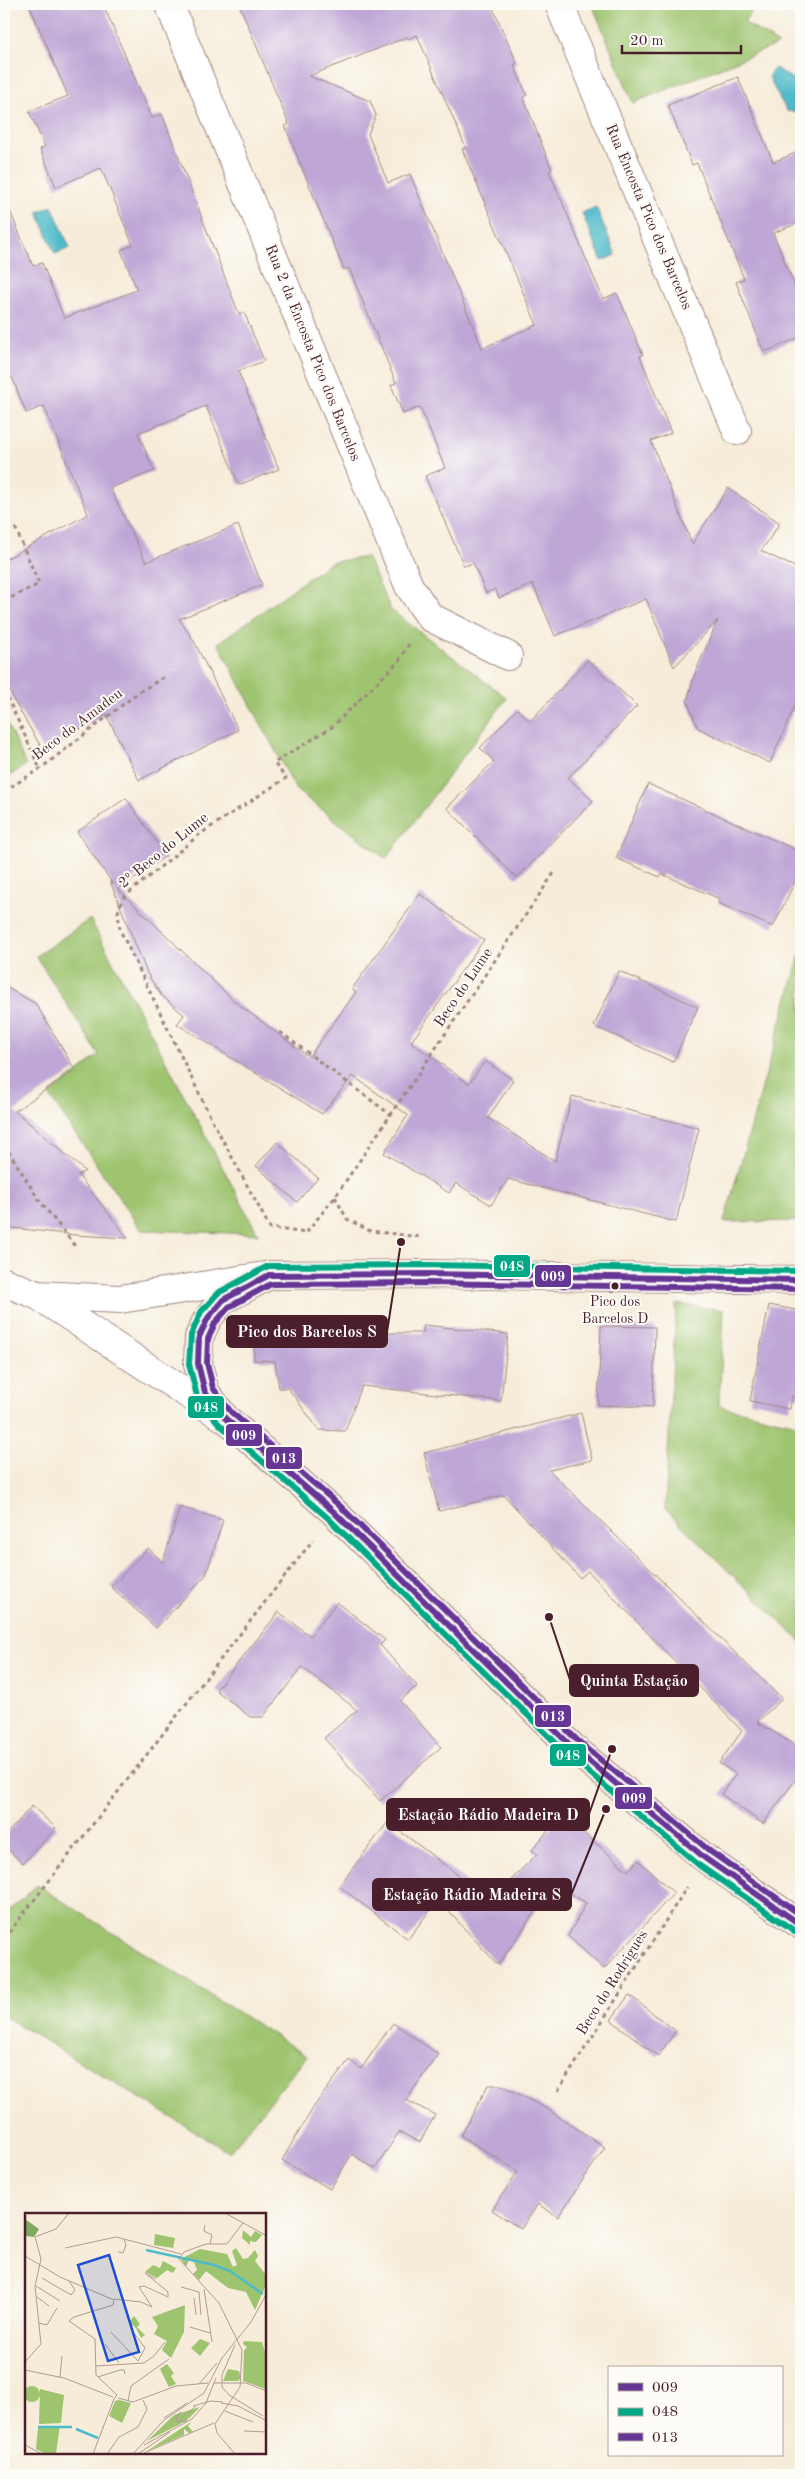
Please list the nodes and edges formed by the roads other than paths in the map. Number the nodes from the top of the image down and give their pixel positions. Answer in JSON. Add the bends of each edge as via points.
{"nodes":[{"id":1,"x":169,"y":4,"type":"edge"},
{"id":2,"x":559,"y":4,"type":"edge"},
{"id":3,"x":736,"y":431,"type":"dead end"},
{"id":4,"x":508,"y":656,"type":"dead end"},
{"id":5,"x":269,"y":1276,"type":"junction"},
{"id":6,"x":801,"y":1280,"type":"edge"},
{"id":7,"x":4,"y":1282,"type":"edge"},
{"id":8,"x":37,"y":1295,"type":"junction"},
{"id":9,"x":225,"y":1418,"type":"junction"},
{"id":10,"x":801,"y":1926,"type":"edge"}],
"edges":[{"from":1,"to":4,"type":"street","name":"Rua 2 da Encosta Pico dos Barcelos","via":[[409,586],[430,617]]},
{"from":2,"to":3,"type":"street","name":"Rua Encosta Pico dos Barcelos"},
{"from":5,"to":6,"type":"main road","via":[[430,1274]]},
{"from":5,"to":8,"type":"street","via":[[120,1299]]},
{"from":5,"to":9,"type":"main road","via":[[223,1300],[208,1318],[199,1337],[198,1364],[205,1392]]},
{"from":7,"to":8,"type":"street"},
{"from":8,"to":9,"type":"street"},
{"from":9,"to":10,"type":"main road","via":[[334,1512],[571,1746],[706,1859]]}]}
